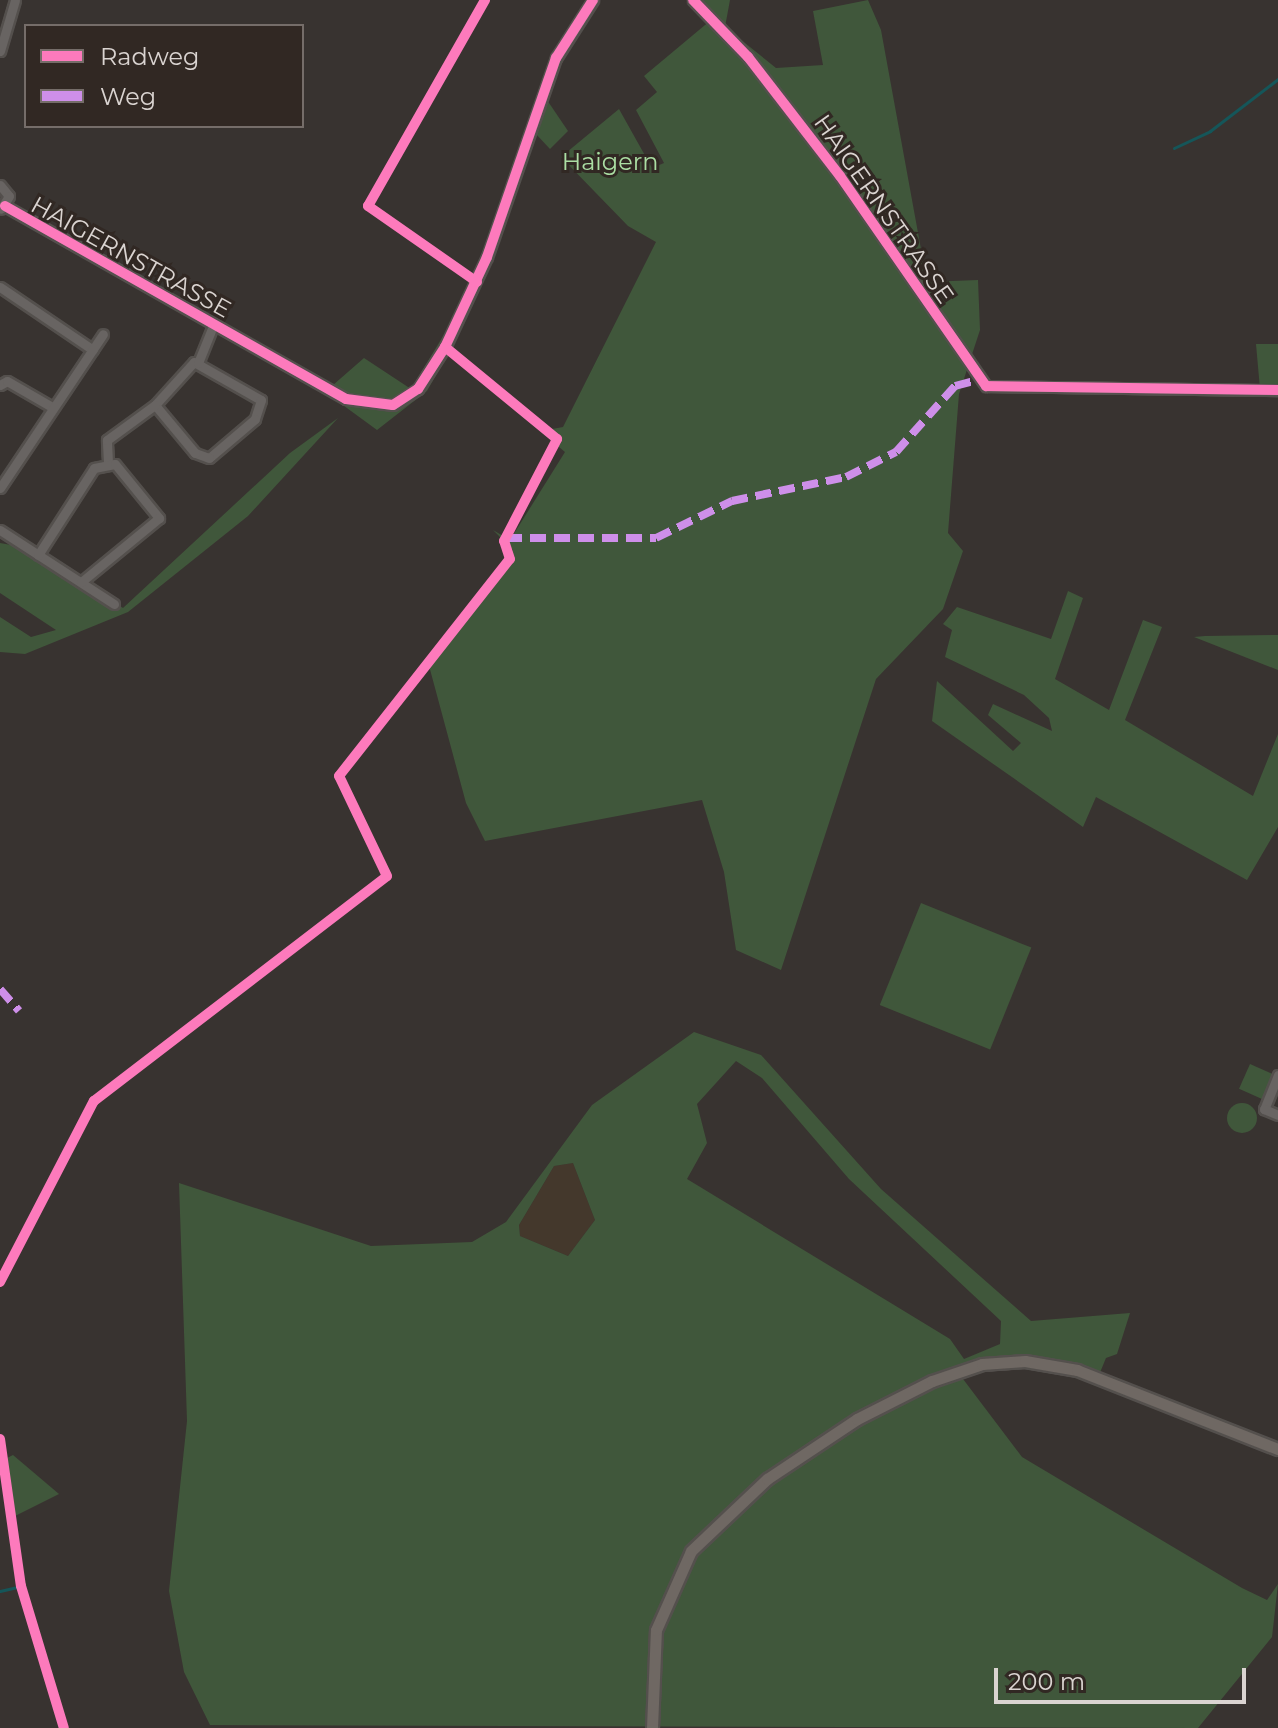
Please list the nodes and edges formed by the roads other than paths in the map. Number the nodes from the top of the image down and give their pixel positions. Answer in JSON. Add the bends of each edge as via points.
{"nodes":[{"id":1,"x":15,"y":0,"type":"edge"},
{"id":2,"x":593,"y":0,"type":"edge"},
{"id":3,"x":693,"y":0,"type":"edge"},
{"id":4,"x":0,"y":51,"type":"edge"},
{"id":5,"x":0,"y":185,"type":"edge"},
{"id":6,"x":3,"y":208,"type":"edge"},
{"id":7,"x":0,"y":287,"type":"edge"},
{"id":8,"x":213,"y":326,"type":"junction"},
{"id":9,"x":103,"y":334,"type":"dead end"},
{"id":10,"x":93,"y":350,"type":"junction"},
{"id":11,"x":198,"y":363,"type":"junction"},
{"id":12,"x":0,"y":385,"type":"edge"},
{"id":13,"x":1278,"y":390,"type":"edge"},
{"id":14,"x":155,"y":405,"type":"junction"},
{"id":15,"x":52,"y":407,"type":"junction"},
{"id":16,"x":108,"y":462,"type":"junction"},
{"id":17,"x":0,"y":488,"type":"edge"},
{"id":18,"x":0,"y":530,"type":"edge"},
{"id":19,"x":38,"y":555,"type":"junction"},
{"id":20,"x":81,"y":582,"type":"junction"},
{"id":21,"x":114,"y":604,"type":"dead end"},
{"id":22,"x":1278,"y":1075,"type":"edge"},
{"id":23,"x":1278,"y":1115,"type":"edge"},
{"id":24,"x":1278,"y":1449,"type":"edge"},
{"id":25,"x":652,"y":1728,"type":"edge"}],
"edges":[{"from":1,"to":4,"type":"street"},
{"from":2,"to":8,"type":"street","name":"HAIGERNSTRASSE","via":[[556,58],[477,282],[432,372],[408,398],[361,405]]},
{"from":3,"to":13,"type":"street","name":"HAIGERNSTRASSE","via":[[748,57],[840,176],[977,380],[1001,389],[1110,393]]},
{"from":5,"to":6,"type":"street","name":"HAIGERNSTRASSE","via":[[9,196]]},
{"from":6,"to":8,"type":"street","name":"HAIGERNSTRASSE"},
{"from":7,"to":10,"type":"street"},
{"from":8,"to":11,"type":"street"},
{"from":9,"to":10,"type":"street"},
{"from":10,"to":15,"type":"street"},
{"from":11,"to":14,"type":"street","via":[[158,393]]},
{"from":11,"to":14,"type":"street","via":[[258,395],[262,406],[255,419],[205,458]]},
{"from":12,"to":15,"type":"street","via":[[7,381]]},
{"from":14,"to":16,"type":"street","via":[[107,440]]},
{"from":15,"to":17,"type":"street"},
{"from":16,"to":19,"type":"street","via":[[94,468]]},
{"from":16,"to":20,"type":"street","via":[[159,518]]},
{"from":18,"to":19,"type":"street"},
{"from":19,"to":20,"type":"street"},
{"from":20,"to":21,"type":"street"},
{"from":22,"to":23,"type":"street","via":[[1264,1109]]},
{"from":24,"to":25,"type":"main road","via":[[1077,1370],[1010,1362],[932,1381],[857,1419],[767,1479],[691,1551],[656,1630]]}]}
